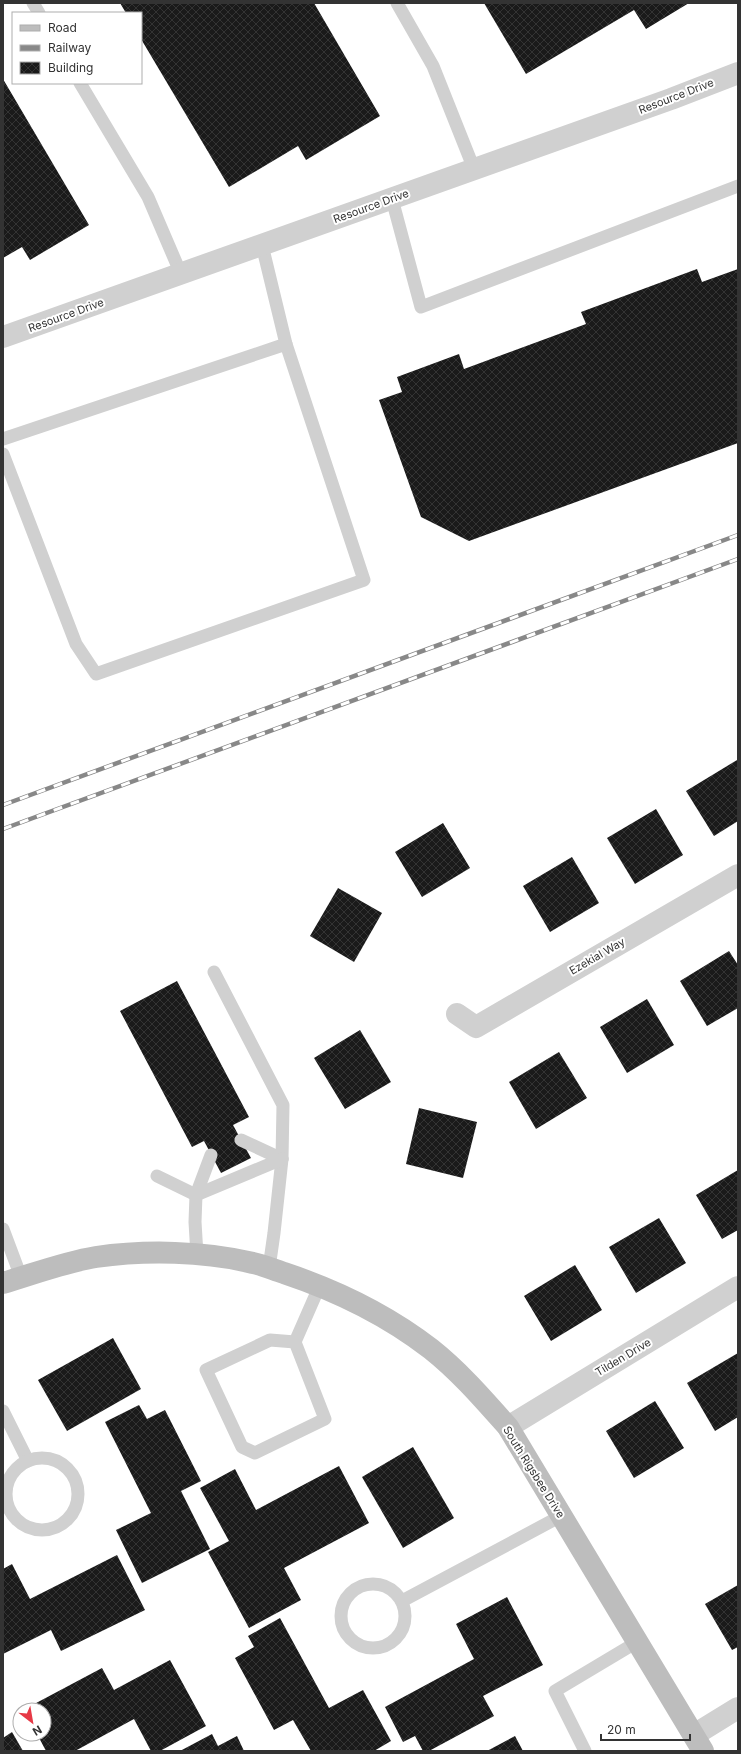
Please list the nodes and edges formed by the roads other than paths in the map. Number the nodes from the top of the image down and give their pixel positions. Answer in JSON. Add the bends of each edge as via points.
{"nodes":[{"id":1,"x":33,"y":3,"type":"edge"},
{"id":2,"x":397,"y":3,"type":"edge"},
{"id":3,"x":38,"y":12,"type":"edge"},
{"id":4,"x":736,"y":78,"type":"edge"},
{"id":5,"x":81,"y":84,"type":"edge"},
{"id":6,"x":474,"y":169,"type":"junction"},
{"id":7,"x":738,"y":186,"type":"edge"},
{"id":8,"x":392,"y":199,"type":"junction"},
{"id":9,"x":262,"y":245,"type":"junction"},
{"id":10,"x":180,"y":274,"type":"junction"},
{"id":11,"x":3,"y":337,"type":"edge"},
{"id":12,"x":286,"y":344,"type":"junction"},
{"id":13,"x":3,"y":439,"type":"edge"},
{"id":14,"x":3,"y":454,"type":"edge"},
{"id":15,"x":738,"y":875,"type":"edge"},
{"id":16,"x":214,"y":972,"type":"dead end"},
{"id":17,"x":457,"y":1014,"type":"dead end"},
{"id":18,"x":241,"y":1140,"type":"dead end"},
{"id":19,"x":211,"y":1155,"type":"dead end"},
{"id":20,"x":282,"y":1159,"type":"junction"},
{"id":21,"x":157,"y":1176,"type":"dead end"},
{"id":22,"x":196,"y":1196,"type":"junction"},
{"id":23,"x":3,"y":1229,"type":"edge"},
{"id":24,"x":197,"y":1254,"type":"junction"},
{"id":25,"x":269,"y":1268,"type":"junction"},
{"id":26,"x":12,"y":1280,"type":"edge"},
{"id":27,"x":320,"y":1285,"type":"junction"},
{"id":28,"x":738,"y":1287,"type":"edge"},
{"id":29,"x":295,"y":1342,"type":"junction"},
{"id":30,"x":3,"y":1411,"type":"edge"},
{"id":31,"x":508,"y":1427,"type":"junction"},
{"id":32,"x":28,"y":1461,"type":"junction"},
{"id":33,"x":561,"y":1516,"type":"junction"},
{"id":34,"x":402,"y":1601,"type":"junction"},
{"id":35,"x":637,"y":1642,"type":"junction"},
{"id":36,"x":738,"y":1708,"type":"edge"},
{"id":37,"x":698,"y":1743,"type":"edge"},
{"id":38,"x":585,"y":1751,"type":"edge"}],
"edges":[{"from":1,"to":3,"type":"lane"},
{"from":2,"to":6,"type":"lane","via":[[433,66]]},
{"from":4,"to":6,"type":"street","name":"Resource Drive"},
{"from":5,"to":10,"type":"lane","via":[[148,197]]},
{"from":6,"to":8,"type":"street","name":"Resource Drive"},
{"from":7,"to":8,"type":"lane","via":[[421,307]]},
{"from":8,"to":9,"type":"street","name":"Resource Drive"},
{"from":9,"to":10,"type":"street","name":"Resource Drive"},
{"from":9,"to":12,"type":"lane"},
{"from":10,"to":11,"type":"street","name":"Resource Drive"},
{"from":12,"to":13,"type":"lane"},
{"from":12,"to":14,"type":"lane","via":[[364,580],[96,674],[76,644]]},
{"from":15,"to":17,"type":"street","name":"Ezekial Way","via":[[476,1027]]},
{"from":16,"to":20,"type":"lane","via":[[283,1104]]},
{"from":18,"to":20,"type":"lane"},
{"from":19,"to":22,"type":"lane"},
{"from":20,"to":22,"type":"lane"},
{"from":20,"to":25,"type":"lane"},
{"from":21,"to":22,"type":"lane"},
{"from":22,"to":24,"type":"lane","via":[[194,1222]]},
{"from":23,"to":26,"type":"lane"},
{"from":24,"to":25,"type":"street","name":"South Rigsbee Drive"},
{"from":24,"to":26,"type":"street","name":"South Rigsbee Drive","via":[[144,1253],[95,1257]]},
{"from":25,"to":27,"type":"street","name":"South Rigsbee Drive"},
{"from":27,"to":29,"type":"lane"},
{"from":27,"to":31,"type":"street","name":"South Rigsbee Drive","via":[[389,1320],[432,1350],[468,1382]]},
{"from":28,"to":31,"type":"street","name":"Tilden Drive"},
{"from":29,"to":29,"type":"lane","via":[[325,1419],[255,1453],[242,1447],[206,1370],[270,1340]]},
{"from":30,"to":32,"type":"lane"},
{"from":31,"to":33,"type":"street","name":"South Rigsbee Drive"},
{"from":32,"to":32,"type":"lane","via":[[38,1458],[60,1463],[69,1470],[75,1480],[77,1502],[73,1512],[54,1528],[30,1528],[19,1522],[11,1513],[6,1501],[6,1489],[10,1478],[17,1468]]},
{"from":33,"to":34,"type":"lane"},
{"from":33,"to":35,"type":"street","name":"South Rigsbee Drive"},
{"from":34,"to":34,"type":"lane","via":[[405,1611],[401,1631],[394,1640],[385,1645],[375,1648],[355,1642],[342,1626],[342,1605],[347,1596],[360,1586],[376,1584],[386,1587],[396,1593]]},
{"from":35,"to":37,"type":"street","name":"South Rigsbee Drive"},
{"from":35,"to":38,"type":"lane","via":[[555,1691]]},
{"from":36,"to":37,"type":"street"}]}
